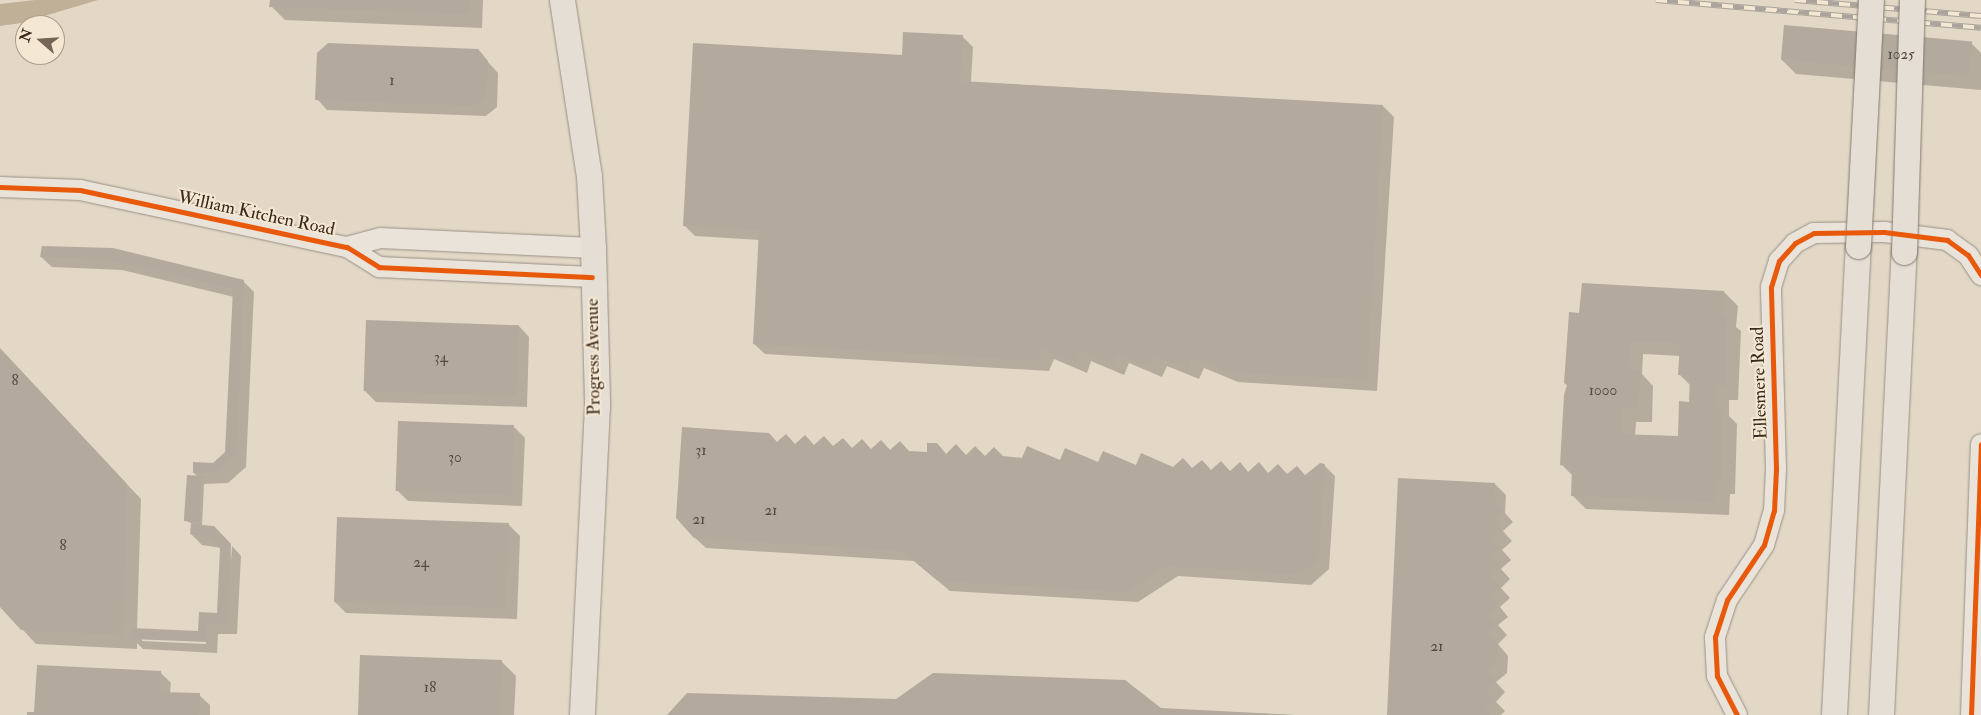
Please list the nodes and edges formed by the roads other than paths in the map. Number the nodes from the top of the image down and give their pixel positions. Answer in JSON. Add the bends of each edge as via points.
{"nodes":[{"id":1,"x":562,"y":0,"type":"edge"},
{"id":2,"x":1871,"y":0,"type":"edge"},
{"id":3,"x":1912,"y":0,"type":"edge"},
{"id":4,"x":0,"y":187,"type":"edge"},
{"id":5,"x":347,"y":248,"type":"junction"},
{"id":6,"x":593,"y":248,"type":"junction"},
{"id":7,"x":1978,"y":262,"type":"edge"},
{"id":8,"x":592,"y":277,"type":"junction"},
{"id":9,"x":1981,"y":444,"type":"edge"},
{"id":10,"x":1975,"y":713,"type":"edge"},
{"id":11,"x":582,"y":715,"type":"edge"},
{"id":12,"x":1737,"y":715,"type":"edge"},
{"id":13,"x":1834,"y":715,"type":"edge"},
{"id":14,"x":1881,"y":715,"type":"edge"}],
"edges":[{"from":1,"to":6,"type":"main road","name":"Progress Avenue","via":[[589,176]]},
{"from":2,"to":13,"type":"main road","bridge":true},
{"from":3,"to":14,"type":"main road","bridge":true,"via":[[1904,252]]},
{"from":4,"to":5,"type":"street","name":"William Kitchen Road","via":[[80,190]]},
{"from":5,"to":6,"type":"street","name":"William Kitchen Road","via":[[380,238]]},
{"from":5,"to":8,"type":"street","name":"William Kitchen Road","via":[[379,267]]},
{"from":6,"to":8,"type":"main road","name":"Progress Avenue"},
{"from":7,"to":12,"type":"street","name":"Ellesmere Road","via":[[1957,245],[1936,237],[1832,230],[1804,236],[1779,261],[1771,287],[1776,469],[1774,511],[1764,545],[1727,600],[1715,637],[1717,676]]},
{"from":8,"to":11,"type":"main road","name":"Progress Avenue","via":[[596,406]]},
{"from":9,"to":10,"type":"street"}]}
